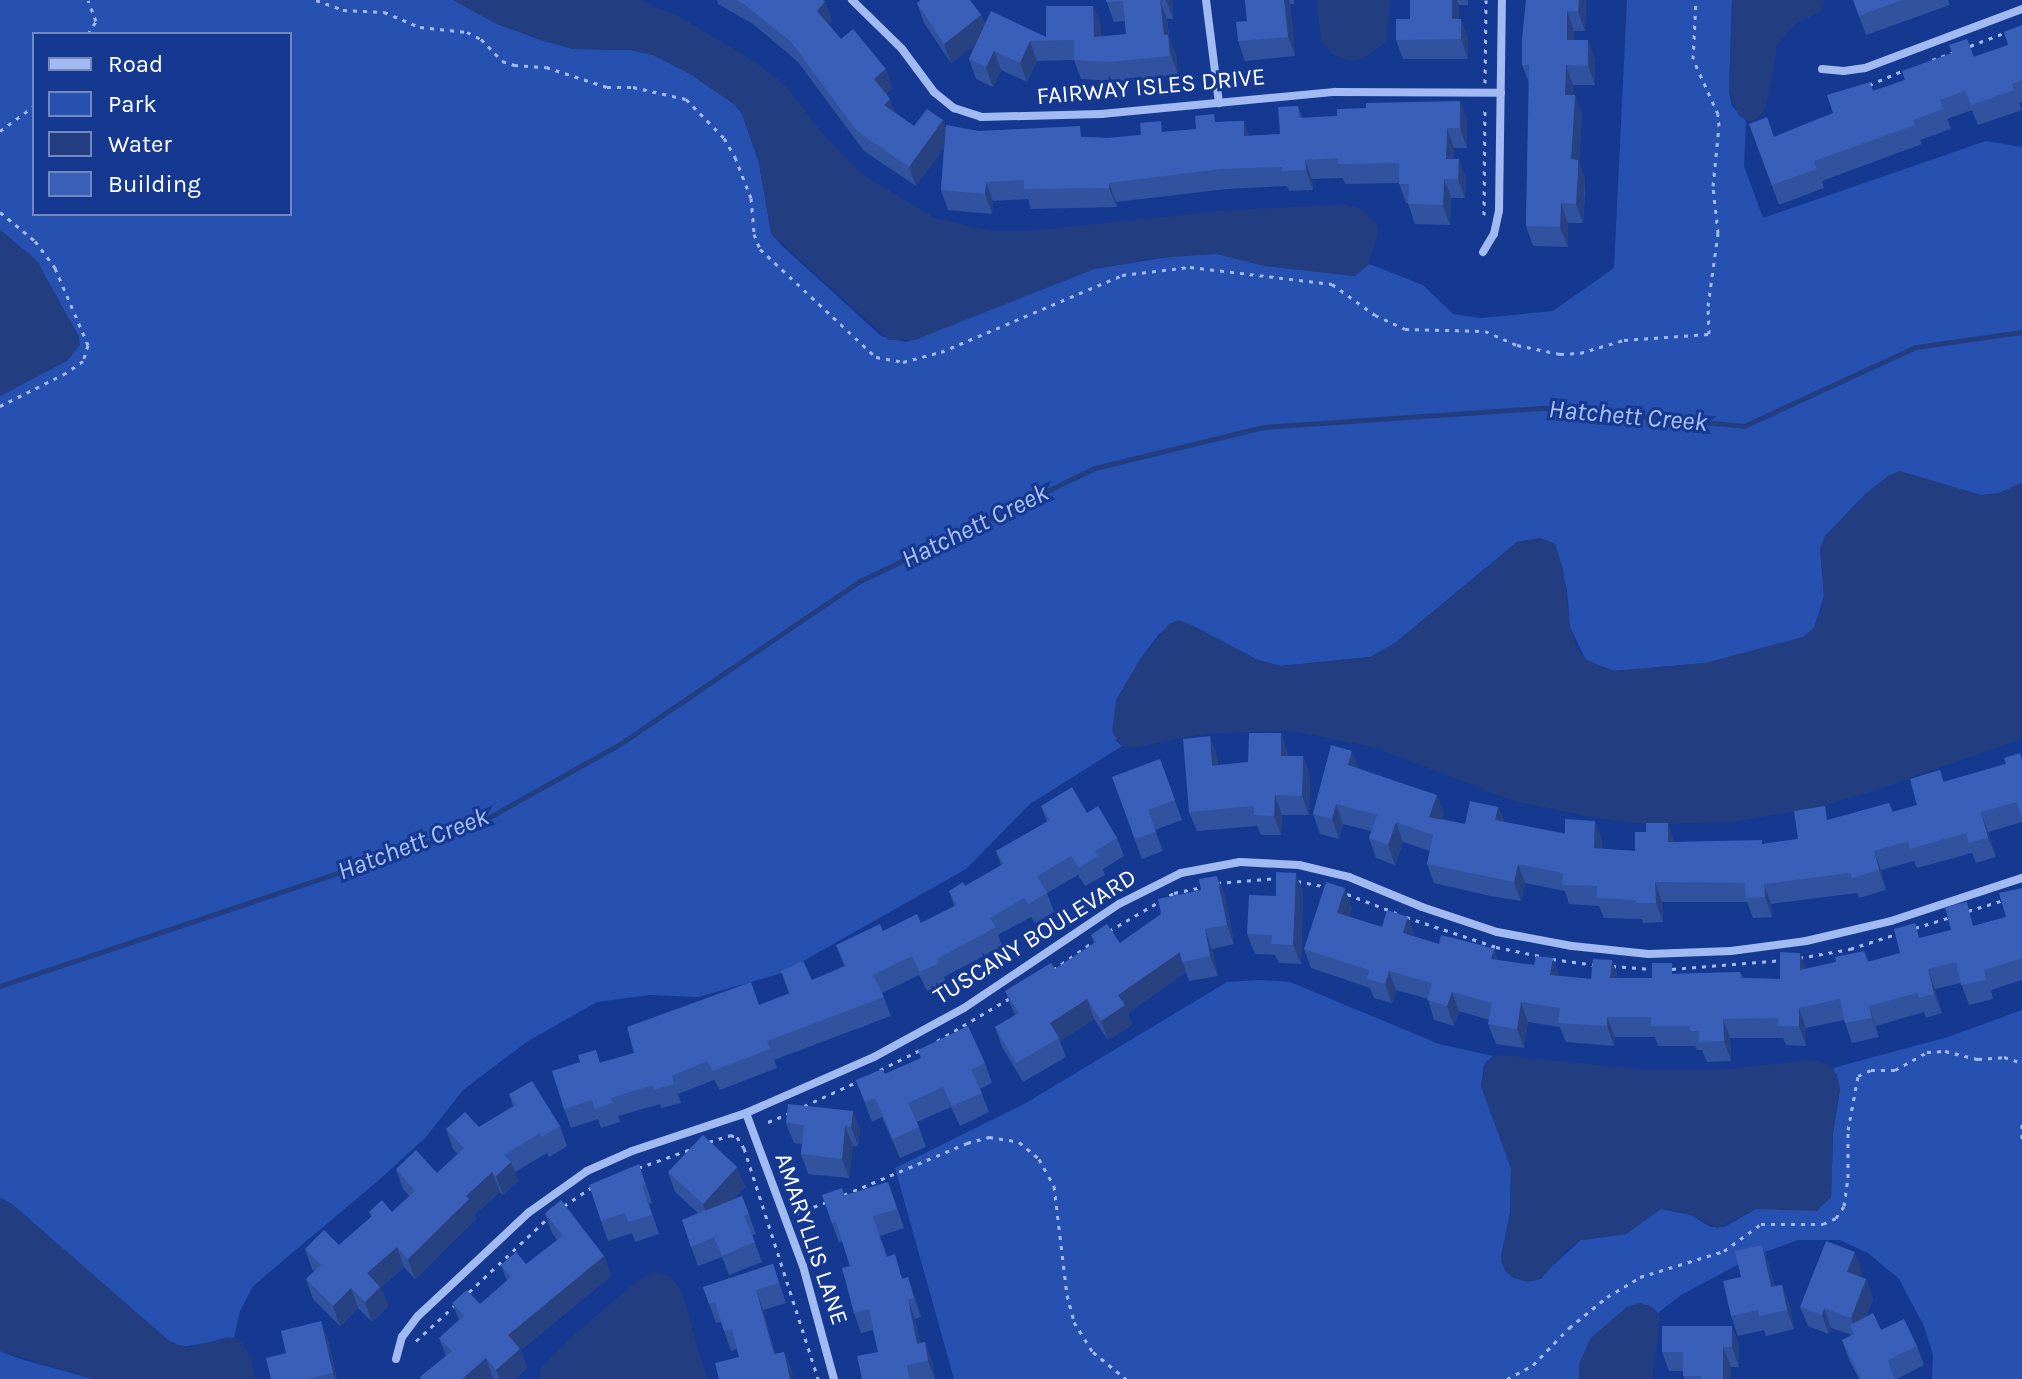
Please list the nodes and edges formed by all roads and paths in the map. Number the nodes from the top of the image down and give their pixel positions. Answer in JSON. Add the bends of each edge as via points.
{"nodes":[{"id":1,"x":88,"y":0,"type":"edge"},
{"id":2,"x":316,"y":0,"type":"edge"},
{"id":3,"x":852,"y":0,"type":"edge"},
{"id":4,"x":1206,"y":0,"type":"edge"},
{"id":5,"x":1486,"y":0,"type":"edge"},
{"id":6,"x":1502,"y":0,"type":"edge"},
{"id":7,"x":1696,"y":0,"type":"edge"},
{"id":8,"x":2022,"y":9,"type":"edge"},
{"id":9,"x":2018,"y":28,"type":"edge"},
{"id":10,"x":89,"y":32,"type":"edge"},
{"id":11,"x":1930,"y":61,"type":"edge"},
{"id":12,"x":1915,"y":67,"type":"edge"},
{"id":13,"x":1822,"y":69,"type":"dead end"},
{"id":14,"x":1485,"y":78,"type":"dead end"},
{"id":15,"x":1861,"y":88,"type":"edge"},
{"id":16,"x":1501,"y":93,"type":"junction"},
{"id":17,"x":1219,"y":103,"type":"junction"},
{"id":18,"x":32,"y":107,"type":"edge"},
{"id":19,"x":1485,"y":107,"type":"dead end"},
{"id":20,"x":0,"y":131,"type":"edge"},
{"id":21,"x":0,"y":212,"type":"edge"},
{"id":22,"x":1484,"y":219,"type":"dead end"},
{"id":23,"x":1483,"y":252,"type":"dead end"},
{"id":24,"x":0,"y":406,"type":"edge"},
{"id":25,"x":2022,"y":878,"type":"edge"},
{"id":26,"x":1333,"y":889,"type":"edge"},
{"id":27,"x":1345,"y":893,"type":"edge"},
{"id":28,"x":2007,"y":899,"type":"edge"},
{"id":29,"x":1048,"y":973,"type":"edge"},
{"id":30,"x":1011,"y":998,"type":"edge"},
{"id":31,"x":2022,"y":1063,"type":"edge"},
{"id":32,"x":746,"y":1113,"type":"junction"},
{"id":33,"x":768,"y":1122,"type":"dead end"},
{"id":34,"x":2022,"y":1124,"type":"edge"},
{"id":35,"x":741,"y":1132,"type":"dead end"},
{"id":36,"x":737,"y":1137,"type":"junction"},
{"id":37,"x":2022,"y":1142,"type":"edge"},
{"id":38,"x":705,"y":1144,"type":"edge"},
{"id":39,"x":693,"y":1148,"type":"edge"},
{"id":40,"x":626,"y":1172,"type":"edge"},
{"id":41,"x":600,"y":1182,"type":"edge"},
{"id":42,"x":845,"y":1195,"type":"edge"},
{"id":43,"x":830,"y":1201,"type":"edge"},
{"id":44,"x":785,"y":1217,"type":"junction"},
{"id":45,"x":396,"y":1359,"type":"joint"},
{"id":46,"x":818,"y":1379,"type":"edge"},
{"id":47,"x":834,"y":1379,"type":"edge"},
{"id":48,"x":1126,"y":1379,"type":"edge"},
{"id":49,"x":1507,"y":1379,"type":"edge"}],
"edges":[{"from":1,"to":10,"type":"path","via":[[96,21]]},
{"from":2,"to":7,"type":"path","via":[[343,10],[384,12],[420,27],[467,32],[514,65],[546,67],[607,87],[686,99],[729,146],[751,198],[760,249],[876,357],[903,362],[941,352],[1122,275],[1190,267],[1332,284],[1405,329],[1485,331],[1549,352],[1580,353],[1624,340],[1709,334],[1718,233],[1713,186],[1719,126],[1693,59]]},
{"from":3,"to":17,"type":"street","name":"FAIRWAY ISLES DRIVE","via":[[902,49],[934,92],[966,114],[1067,116]]},
{"from":4,"to":17,"type":"street"},
{"from":5,"to":14,"type":"path"},
{"from":6,"to":16,"type":"street"},
{"from":8,"to":13,"type":"street","via":[[1865,68]]},
{"from":9,"to":11,"type":"path"},
{"from":12,"to":15,"type":"path"},
{"from":16,"to":17,"type":"street","name":"FAIRWAY ISLES DRIVE","via":[[1335,92]]},
{"from":16,"to":23,"type":"street","via":[[1499,211]]},
{"from":18,"to":20,"type":"path"},
{"from":19,"to":22,"type":"path"},
{"from":21,"to":24,"type":"path","via":[[50,260],[88,345],[83,361],[66,373]]},
{"from":25,"to":32,"type":"street","name":"TUSCANY BOULEVARD","via":[[1891,921],[1806,941],[1649,954],[1497,932],[1312,867],[1272,861],[1212,865],[1148,887],[964,1008],[874,1057]]},
{"from":26,"to":29,"type":"path","via":[[1275,878],[1174,893]]},
{"from":27,"to":28,"type":"path","via":[[1496,947],[1591,965],[1649,969],[1775,962],[1850,949]]},
{"from":30,"to":33,"type":"path","via":[[926,1047]]},
{"from":31,"to":49,"type":"path","via":[[1927,1052],[1895,1070],[1858,1076],[1848,1130],[1844,1206],[1836,1218],[1823,1224],[1761,1224],[1724,1251],[1640,1277],[1569,1328],[1533,1365]]},
{"from":32,"to":44,"type":"street","name":"AMARYLLIS LANE"},
{"from":32,"to":45,"type":"street","name":"TUSCANY BOULEVARD","via":[[609,1160],[562,1186],[418,1316],[402,1337]]},
{"from":34,"to":37,"type":"path"},
{"from":35,"to":36,"type":"path"},
{"from":36,"to":38,"type":"path"},
{"from":36,"to":46,"type":"path"},
{"from":39,"to":40,"type":"path"},
{"from":41,"to":45,"type":"path","via":[[558,1209]]},
{"from":42,"to":48,"type":"path","via":[[967,1143],[989,1137],[1019,1142],[1039,1159],[1054,1186],[1074,1322],[1093,1352]]},
{"from":43,"to":44,"type":"path"},
{"from":44,"to":47,"type":"street","name":"AMARYLLIS LANE"}]}
